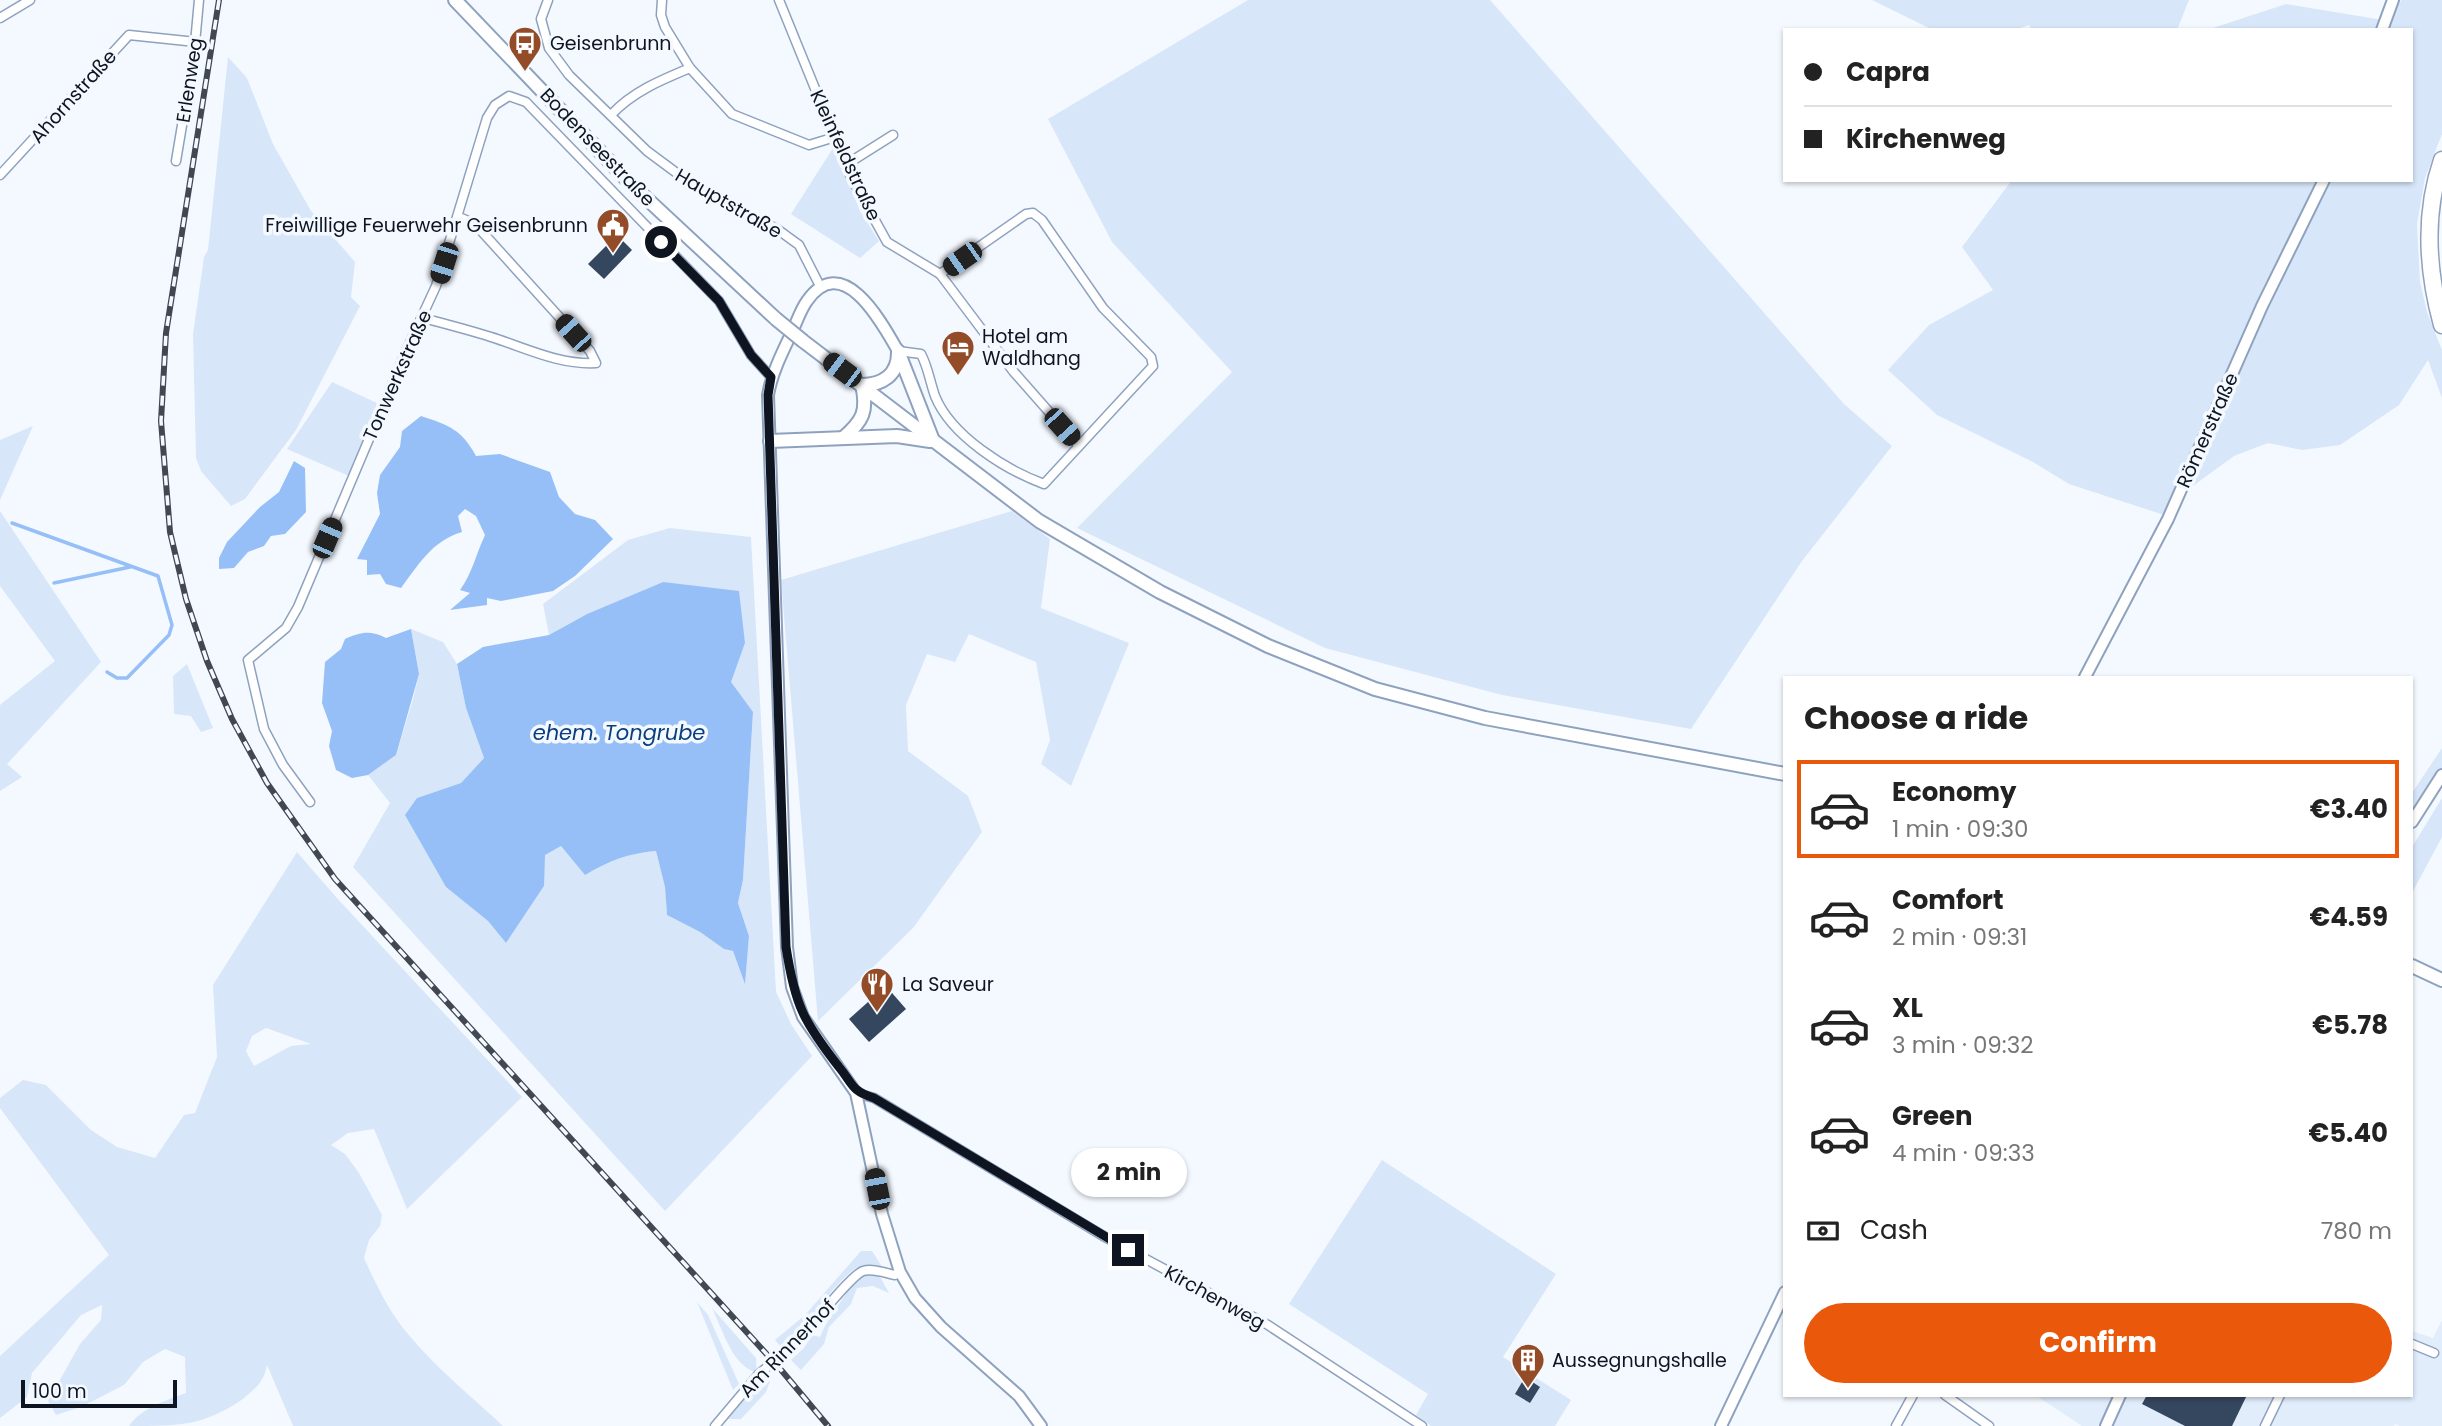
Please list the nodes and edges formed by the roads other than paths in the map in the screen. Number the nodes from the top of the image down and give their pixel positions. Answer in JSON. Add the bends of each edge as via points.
{"nodes":[{"id":1,"x":30,"y":0,"type":"edge"},
{"id":2,"x":199,"y":0,"type":"edge"},
{"id":3,"x":455,"y":0,"type":"edge"},
{"id":4,"x":548,"y":0,"type":"edge"},
{"id":5,"x":662,"y":0,"type":"edge"},
{"id":6,"x":779,"y":0,"type":"edge"},
{"id":7,"x":2393,"y":0,"type":"edge"},
{"id":8,"x":0,"y":18,"type":"edge"},
{"id":9,"x":2383,"y":28,"type":"edge"},
{"id":10,"x":196,"y":42,"type":"junction"},
{"id":11,"x":690,"y":68,"type":"junction"},
{"id":12,"x":611,"y":115,"type":"junction"},
{"id":13,"x":893,"y":135,"type":"dead end"},
{"id":14,"x":835,"y":137,"type":"junction"},
{"id":15,"x":2442,"y":160,"type":"edge"},
{"id":16,"x":176,"y":161,"type":"dead end"},
{"id":17,"x":846,"y":164,"type":"junction"},
{"id":18,"x":0,"y":175,"type":"edge"},
{"id":19,"x":2322,"y":182,"type":"edge"},
{"id":20,"x":459,"y":217,"type":"junction"},
{"id":21,"x":940,"y":274,"type":"junction"},
{"id":22,"x":821,"y":288,"type":"junction"},
{"id":23,"x":423,"y":318,"type":"junction"},
{"id":24,"x":2442,"y":326,"type":"edge"},
{"id":25,"x":898,"y":351,"type":"junction"},
{"id":26,"x":771,"y":377,"type":"junction"},
{"id":27,"x":862,"y":385,"type":"junction"},
{"id":28,"x":843,"y":438,"type":"junction"},
{"id":29,"x":770,"y":442,"type":"junction"},
{"id":30,"x":934,"y":442,"type":"junction"},
{"id":31,"x":1079,"y":446,"type":"junction"},
{"id":32,"x":2086,"y":676,"type":"edge"},
{"id":33,"x":1783,"y":774,"type":"edge"},
{"id":34,"x":2442,"y":775,"type":"edge"},
{"id":35,"x":310,"y":802,"type":"dead end"},
{"id":36,"x":2413,"y":820,"type":"edge"},
{"id":37,"x":2413,"y":966,"type":"edge"},
{"id":38,"x":2442,"y":980,"type":"edge"},
{"id":39,"x":856,"y":1093,"type":"junction"},
{"id":40,"x":900,"y":1272,"type":"junction"},
{"id":41,"x":1783,"y":1298,"type":"edge"},
{"id":42,"x":2413,"y":1344,"type":"edge"},
{"id":43,"x":2434,"y":1353,"type":"dead end"},
{"id":44,"x":1912,"y":1397,"type":"edge"},
{"id":45,"x":1948,"y":1397,"type":"edge"},
{"id":46,"x":2119,"y":1397,"type":"edge"},
{"id":47,"x":2279,"y":1397,"type":"edge"},
{"id":48,"x":715,"y":1426,"type":"edge"},
{"id":49,"x":1041,"y":1426,"type":"edge"},
{"id":50,"x":1422,"y":1426,"type":"edge"},
{"id":51,"x":1721,"y":1426,"type":"edge"},
{"id":52,"x":1896,"y":1426,"type":"edge"},
{"id":53,"x":1989,"y":1426,"type":"edge"},
{"id":54,"x":2106,"y":1426,"type":"edge"},
{"id":55,"x":2264,"y":1426,"type":"edge"}],
"edges":[{"from":1,"to":8,"type":"street"},
{"from":2,"to":10,"type":"street","name":"Erlenweg"},
{"from":3,"to":27,"type":"main road","name":"Bodenseestraße","bridge":true,"via":[[631,184],[776,318]]},
{"from":4,"to":12,"type":"street","name":"Hauptstraße","via":[[541,19],[548,48]]},
{"from":5,"to":11,"type":"street","via":[[665,27]]},
{"from":6,"to":14,"type":"street","name":"Kleinfeldstraße"},
{"from":7,"to":9,"type":"street"},
{"from":10,"to":16,"type":"street","name":"Erlenweg"},
{"from":10,"to":18,"type":"street","name":"Ahornstraße","via":[[129,35]]},
{"from":11,"to":12,"type":"street","via":[[655,83]]},
{"from":11,"to":14,"type":"street","via":[[732,114],[809,145]]},
{"from":12,"to":22,"type":"street","name":"Hauptstraße","via":[[678,174],[799,246]]},
{"from":13,"to":17,"type":"street"},
{"from":14,"to":17,"type":"street","name":"Kleinfeldstraße"},
{"from":15,"to":24,"type":"highway","via":[[2432,189],[2428,246]]},
{"from":17,"to":21,"type":"street","name":"Kleinfeldstraße","via":[[887,242]]},
{"from":19,"to":32,"type":"street","name":"Römerstraße","via":[[2168,519]]},
{"from":20,"to":23,"type":"street","name":"Tonwerkstraße"},
{"from":20,"to":23,"type":"street","via":[[475,224],[596,363],[579,364],[539,354]]},
{"from":20,"to":26,"type":"street","name":"Tonwerkstraße","via":[[487,118],[504,98],[526,102],[719,301],[751,355]]},
{"from":21,"to":31,"type":"street","name":"Kleinfeldstraße","via":[[1013,371]]},
{"from":21,"to":31,"type":"street","via":[[1026,214],[1042,220],[1103,308],[1151,357],[1153,366]]},
{"from":22,"to":25,"type":"street","via":[[842,285],[866,300]]},
{"from":22,"to":26,"type":"street","via":[[806,302]]},
{"from":23,"to":35,"type":"street","name":"Tonwerkstraße","via":[[298,607],[286,628],[248,660],[264,729]]},
{"from":25,"to":27,"type":"main road","via":[[894,371],[887,379]]},
{"from":25,"to":30,"type":"main road"},
{"from":25,"to":31,"type":"street","via":[[921,354],[948,416],[971,441],[1026,478],[1044,484]]},
{"from":26,"to":29,"type":"street"},
{"from":27,"to":28,"type":"main road","via":[[864,416]]},
{"from":27,"to":30,"type":"main road","name":"Bodenseestraße"},
{"from":28,"to":29,"type":"main road"},
{"from":28,"to":30,"type":"main road","via":[[897,436]]},
{"from":29,"to":39,"type":"street","via":[[786,947],[792,987],[803,1017]]},
{"from":30,"to":33,"type":"main road","name":"Bodenseestraße","via":[[1039,521],[1160,592],[1268,646],[1375,689],[1485,718]]},
{"from":34,"to":36,"type":"street"},
{"from":37,"to":38,"type":"main road"},
{"from":39,"to":40,"type":"street","via":[[882,1214]]},
{"from":39,"to":50,"type":"street","name":"Kirchenweg","via":[[874,1098],[1105,1237],[1268,1325]]},
{"from":40,"to":48,"type":"street","name":"Am Rinnerhof","bridge":true,"via":[[860,1271]]},
{"from":40,"to":49,"type":"street","via":[[915,1298],[941,1327],[1018,1396]]},
{"from":41,"to":51,"type":"street"},
{"from":42,"to":43,"type":"street"},
{"from":44,"to":52,"type":"street"},
{"from":45,"to":53,"type":"street"},
{"from":46,"to":54,"type":"street"},
{"from":47,"to":55,"type":"street"}]}
